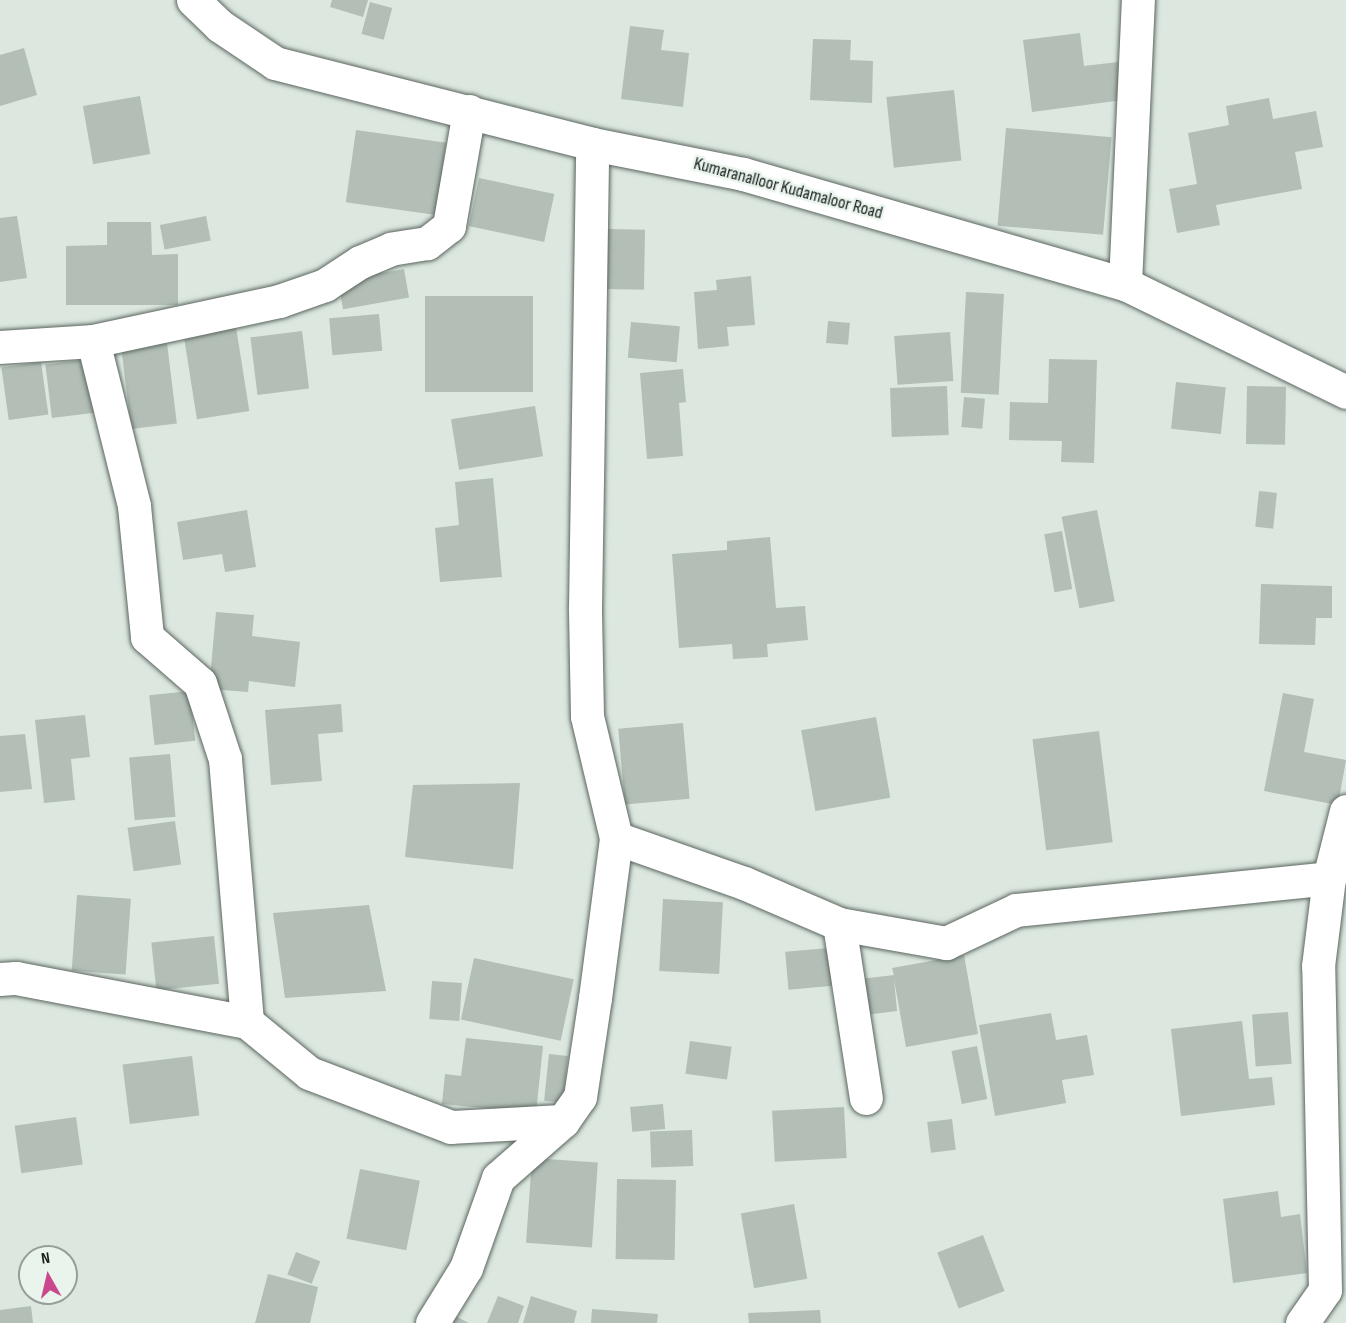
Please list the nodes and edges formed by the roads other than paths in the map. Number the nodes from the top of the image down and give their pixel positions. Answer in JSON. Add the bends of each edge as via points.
{"nodes":[{"id":1,"x":193,"y":0,"type":"edge"},
{"id":2,"x":1138,"y":0,"type":"edge"},
{"id":3,"x":469,"y":111,"type":"junction"},
{"id":4,"x":592,"y":144,"type":"junction"},
{"id":5,"x":1125,"y":284,"type":"junction"},
{"id":6,"x":93,"y":341,"type":"junction"},
{"id":7,"x":0,"y":347,"type":"edge"},
{"id":8,"x":1346,"y":392,"type":"edge"},
{"id":9,"x":1346,"y":811,"type":"edge"},
{"id":10,"x":616,"y":838,"type":"junction"},
{"id":11,"x":1329,"y":878,"type":"junction"},
{"id":12,"x":838,"y":924,"type":"junction"},
{"id":13,"x":0,"y":979,"type":"edge"},
{"id":14,"x":247,"y":1022,"type":"junction"},
{"id":15,"x":866,"y":1098,"type":"dead end"},
{"id":16,"x":563,"y":1121,"type":"junction"},
{"id":17,"x":432,"y":1323,"type":"edge"},
{"id":18,"x":1302,"y":1323,"type":"edge"}],
"edges":[{"from":1,"to":3,"type":"street","name":"Kumaranalloor Kudamaloor Road","via":[[220,26],[274,63]]},
{"from":2,"to":5,"type":"street"},
{"from":3,"to":4,"type":"street","name":"Kumaranalloor Kudamaloor Road"},
{"from":3,"to":6,"type":"street","via":[[448,226],[427,243],[391,249],[360,262],[326,285],[279,301]]},
{"from":4,"to":5,"type":"street","name":"Kumaranalloor Kudamaloor Road","via":[[743,174]]},
{"from":4,"to":10,"type":"street","via":[[587,716]]},
{"from":5,"to":8,"type":"street","name":"Kumaranalloor Kudamaloor Road"},
{"from":6,"to":7,"type":"street"},
{"from":6,"to":14,"type":"street","via":[[134,506],[147,637],[200,683],[225,759]]},
{"from":9,"to":11,"type":"street"},
{"from":10,"to":12,"type":"street","via":[[744,883]]},
{"from":10,"to":16,"type":"street","via":[[580,1097]]},
{"from":11,"to":12,"type":"street","via":[[1016,910],[946,943]]},
{"from":11,"to":18,"type":"street","via":[[1318,966],[1325,1290]]},
{"from":12,"to":15,"type":"street"},
{"from":13,"to":14,"type":"street","via":[[16,978]]},
{"from":14,"to":16,"type":"street","via":[[309,1073],[451,1127]]},
{"from":16,"to":17,"type":"street","via":[[498,1179],[466,1268]]}]}
